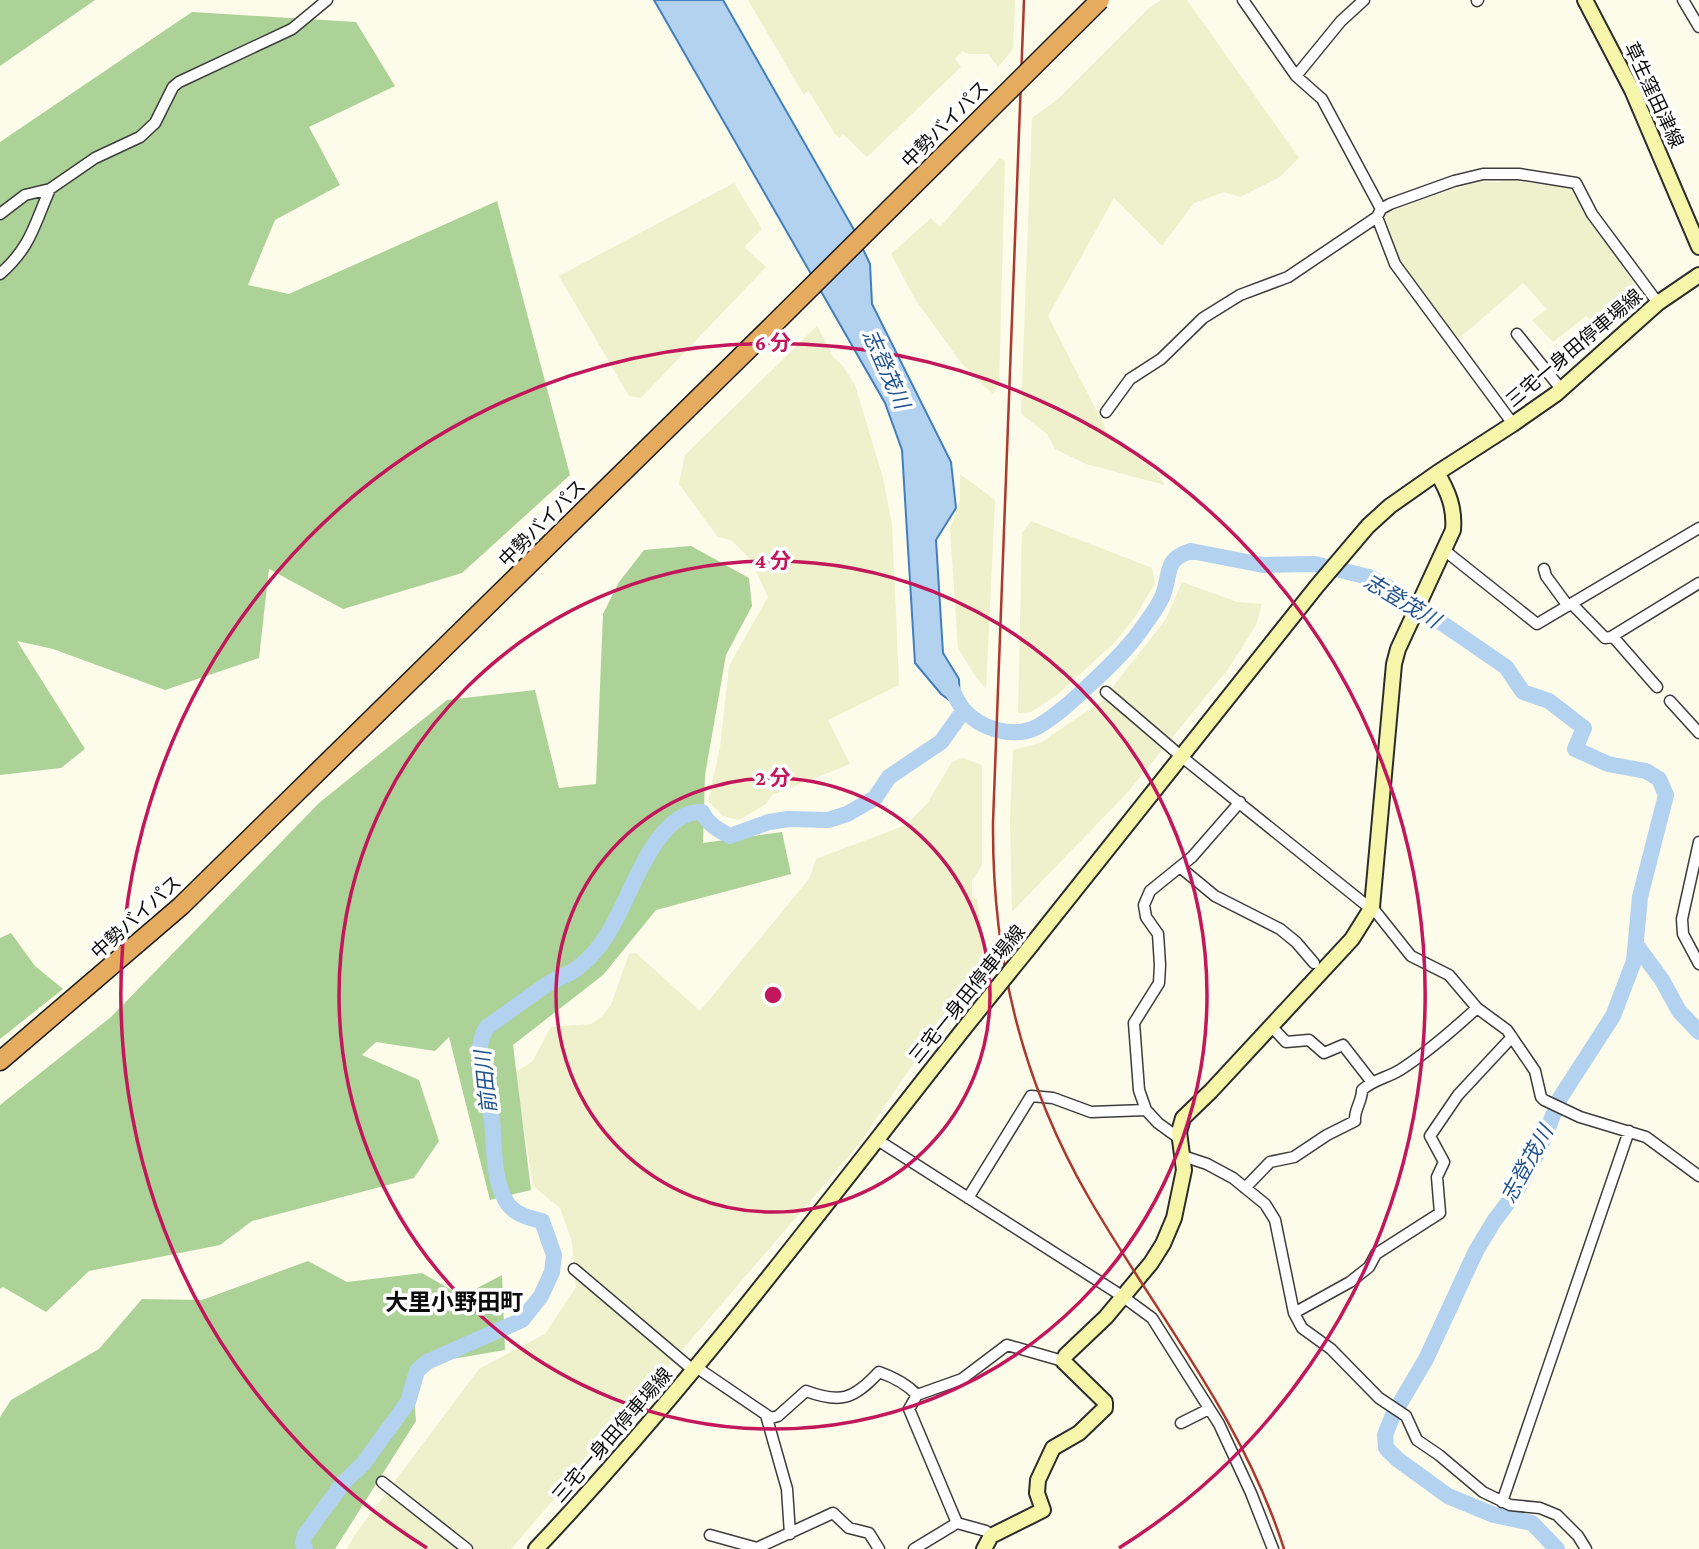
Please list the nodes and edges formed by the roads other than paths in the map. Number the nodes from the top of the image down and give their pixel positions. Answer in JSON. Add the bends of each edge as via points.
{"nodes":[{"id":1,"x":327,"y":0,"type":"edge"},
{"id":2,"x":1100,"y":0,"type":"edge"},
{"id":3,"x":1242,"y":0,"type":"edge"},
{"id":4,"x":1364,"y":0,"type":"edge"},
{"id":5,"x":1585,"y":0,"type":"edge"},
{"id":6,"x":1683,"y":0,"type":"edge"},
{"id":7,"x":1699,"y":27,"type":"edge"},
{"id":8,"x":1296,"y":76,"type":"junction"},
{"id":9,"x":50,"y":189,"type":"junction"},
{"id":10,"x":1379,"y":213,"type":"junction"},
{"id":11,"x":0,"y":214,"type":"edge"},
{"id":12,"x":1699,"y":247,"type":"edge"},
{"id":13,"x":0,"y":274,"type":"edge"},
{"id":14,"x":1699,"y":275,"type":"edge"},
{"id":15,"x":1658,"y":303,"type":"junction"},
{"id":16,"x":1517,"y":334,"type":"dead end"},
{"id":17,"x":1561,"y":389,"type":"junction"},
{"id":18,"x":1105,"y":412,"type":"dead end"},
{"id":19,"x":1513,"y":425,"type":"junction"},
{"id":20,"x":1437,"y":472,"type":"junction"},
{"id":21,"x":1699,"y":528,"type":"edge"},
{"id":22,"x":1444,"y":550,"type":"junction"},
{"id":23,"x":1544,"y":569,"type":"dead end"},
{"id":24,"x":1699,"y":583,"type":"edge"},
{"id":25,"x":1570,"y":605,"type":"junction"},
{"id":26,"x":1611,"y":637,"type":"junction"},
{"id":27,"x":1657,"y":687,"type":"dead end"},
{"id":28,"x":1106,"y":692,"type":"dead end"},
{"id":29,"x":1670,"y":701,"type":"dead end"},
{"id":30,"x":1699,"y":733,"type":"edge"},
{"id":31,"x":1182,"y":757,"type":"junction"},
{"id":32,"x":1240,"y":802,"type":"junction"},
{"id":33,"x":1699,"y":842,"type":"edge"},
{"id":34,"x":1698,"y":854,"type":"edge"},
{"id":35,"x":1181,"y":868,"type":"junction"},
{"id":36,"x":1686,"y":900,"type":"junction"},
{"id":37,"x":1699,"y":902,"type":"edge"},
{"id":38,"x":1371,"y":908,"type":"junction"},
{"id":39,"x":1698,"y":958,"type":"edge"},
{"id":40,"x":1314,"y":963,"type":"dead end"},
{"id":41,"x":1477,"y":1008,"type":"junction"},
{"id":42,"x":1271,"y":1026,"type":"junction"},
{"id":43,"x":1512,"y":1037,"type":"junction"},
{"id":44,"x":0,"y":1061,"type":"edge"},
{"id":45,"x":1371,"y":1081,"type":"junction"},
{"id":46,"x":1146,"y":1110,"type":"junction"},
{"id":47,"x":1629,"y":1131,"type":"junction"},
{"id":48,"x":876,"y":1139,"type":"junction"},
{"id":49,"x":1180,"y":1139,"type":"junction"},
{"id":50,"x":1183,"y":1156,"type":"junction"},
{"id":51,"x":1699,"y":1176,"type":"edge"},
{"id":52,"x":1245,"y":1188,"type":"junction"},
{"id":53,"x":968,"y":1198,"type":"junction"},
{"id":54,"x":574,"y":1269,"type":"dead end"},
{"id":55,"x":1122,"y":1296,"type":"junction"},
{"id":56,"x":1294,"y":1313,"type":"junction"},
{"id":57,"x":1063,"y":1361,"type":"junction"},
{"id":58,"x":695,"y":1369,"type":"junction"},
{"id":59,"x":917,"y":1395,"type":"junction"},
{"id":60,"x":1209,"y":1409,"type":"junction"},
{"id":61,"x":766,"y":1415,"type":"junction"},
{"id":62,"x":1181,"y":1423,"type":"dead end"},
{"id":63,"x":382,"y":1482,"type":"dead end"},
{"id":64,"x":1502,"y":1502,"type":"junction"},
{"id":65,"x":957,"y":1523,"type":"junction"},
{"id":66,"x":790,"y":1534,"type":"junction"},
{"id":67,"x":710,"y":1535,"type":"dead end"},
{"id":68,"x":989,"y":1544,"type":"edge"},
{"id":69,"x":750,"y":1548,"type":"edge"},
{"id":70,"x":467,"y":1549,"type":"edge"},
{"id":71,"x":536,"y":1549,"type":"edge"},
{"id":72,"x":879,"y":1549,"type":"edge"},
{"id":73,"x":914,"y":1549,"type":"edge"},
{"id":74,"x":1273,"y":1549,"type":"edge"},
{"id":75,"x":1586,"y":1549,"type":"edge"}],
"edges":[{"from":1,"to":9,"type":"street","via":[[292,29],[179,82],[147,132],[95,158]]},
{"from":2,"to":44,"type":"highway","name":"中勢バイパス","bridge":true,"via":[[181,906]]},
{"from":3,"to":8,"type":"street"},
{"from":4,"to":8,"type":"street"},
{"from":5,"to":12,"type":"main road","name":"草生窪田津線","via":[[1632,90]]},
{"from":6,"to":7,"type":"street"},
{"from":8,"to":10,"type":"street","via":[[1322,99]]},
{"from":9,"to":11,"type":"street","via":[[25,195]]},
{"from":9,"to":13,"type":"street","via":[[32,237]]},
{"from":10,"to":15,"type":"street","via":[[1410,195],[1472,176],[1519,174],[1572,181]]},
{"from":10,"to":18,"type":"street","via":[[1282,280],[1240,295],[1203,318],[1161,359],[1130,379]]},
{"from":10,"to":19,"type":"street","via":[[1395,264]]},
{"from":14,"to":15,"type":"main road","name":"三宅一身田停車場線"},
{"from":15,"to":17,"type":"main road","name":"三宅一身田停車場線"},
{"from":16,"to":17,"type":"street"},
{"from":17,"to":19,"type":"main road","name":"三宅一身田停車場線"},
{"from":19,"to":20,"type":"main road","name":"三宅一身田停車場線"},
{"from":20,"to":22,"type":"main road","via":[[1448,492],[1454,519]]},
{"from":20,"to":31,"type":"main road","name":"三宅一身田停車場線","via":[[1368,526]]},
{"from":21,"to":25,"type":"street"},
{"from":22,"to":25,"type":"street","via":[[1537,624]]},
{"from":22,"to":38,"type":"main road","via":[[1398,649],[1392,673]]},
{"from":23,"to":25,"type":"street"},
{"from":24,"to":26,"type":"street"},
{"from":25,"to":26,"type":"street","via":[[1605,638]]},
{"from":26,"to":27,"type":"street"},
{"from":28,"to":31,"type":"street"},
{"from":29,"to":30,"type":"street"},
{"from":31,"to":32,"type":"street"},
{"from":31,"to":48,"type":"main road","name":"三宅一身田停車場線","bridge":true},
{"from":32,"to":35,"type":"street"},
{"from":32,"to":38,"type":"street"},
{"from":33,"to":34,"type":"street"},
{"from":34,"to":36,"type":"street"},
{"from":35,"to":40,"type":"street","via":[[1215,896],[1280,929]]},
{"from":35,"to":46,"type":"street","via":[[1154,887],[1144,905],[1157,934],[1160,965],[1159,983],[1134,1023],[1139,1090]]},
{"from":36,"to":37,"type":"street"},
{"from":36,"to":39,"type":"street","via":[[1683,934]]},
{"from":38,"to":41,"type":"street","via":[[1412,956],[1449,975]]},
{"from":38,"to":42,"type":"main road","via":[[1352,939]]},
{"from":41,"to":43,"type":"street"},
{"from":41,"to":45,"type":"street","via":[[1399,1071]]},
{"from":42,"to":45,"type":"street","via":[[1286,1042],[1309,1040],[1324,1053],[1343,1045]]},
{"from":42,"to":49,"type":"main road","via":[[1188,1113]]},
{"from":43,"to":47,"type":"street","via":[[1535,1071],[1541,1097],[1567,1111]]},
{"from":43,"to":56,"type":"street","via":[[1458,1095],[1430,1136],[1444,1162],[1437,1177],[1440,1213],[1376,1254],[1369,1267],[1350,1282]]},
{"from":45,"to":52,"type":"street","via":[[1362,1090],[1355,1121],[1294,1157],[1270,1162]]},
{"from":46,"to":49,"type":"street"},
{"from":46,"to":53,"type":"street","via":[[1091,1112],[1054,1098],[1031,1096]]},
{"from":47,"to":51,"type":"street","via":[[1646,1137]]},
{"from":47,"to":64,"type":"street"},
{"from":48,"to":53,"type":"street"},
{"from":48,"to":58,"type":"main road","name":"三宅一身田停車場線"},
{"from":49,"to":50,"type":"main road"},
{"from":50,"to":52,"type":"street","via":[[1208,1164]]},
{"from":50,"to":55,"type":"main road","via":[[1178,1200],[1167,1234],[1151,1263]]},
{"from":52,"to":56,"type":"street","via":[[1265,1204],[1275,1220]]},
{"from":53,"to":55,"type":"street"},
{"from":54,"to":58,"type":"street"},
{"from":55,"to":57,"type":"main road"},
{"from":55,"to":60,"type":"street","via":[[1152,1318]]},
{"from":56,"to":64,"type":"street","via":[[1306,1332],[1406,1416],[1419,1442],[1473,1486]]},
{"from":57,"to":59,"type":"street","via":[[1007,1345],[962,1379]]},
{"from":57,"to":68,"type":"main road","via":[[1105,1402],[1105,1408],[1079,1433],[1053,1448],[1038,1480],[1043,1510]]},
{"from":58,"to":61,"type":"street"},
{"from":58,"to":71,"type":"main road","name":"三宅一身田停車場線"},
{"from":59,"to":61,"type":"street","via":[[879,1372],[863,1390],[833,1400],[806,1391],[778,1416]]},
{"from":59,"to":65,"type":"street","via":[[909,1409]]},
{"from":60,"to":62,"type":"street"},
{"from":60,"to":74,"type":"street"},
{"from":61,"to":66,"type":"street","via":[[787,1489]]},
{"from":63,"to":70,"type":"street"},
{"from":64,"to":75,"type":"street","via":[[1552,1512],[1572,1528]]},
{"from":65,"to":68,"type":"street","via":[[986,1531]]},
{"from":65,"to":73,"type":"street"},
{"from":66,"to":69,"type":"street"},
{"from":66,"to":72,"type":"street","via":[[833,1514],[849,1528],[869,1532]]},
{"from":67,"to":69,"type":"street"}]}
